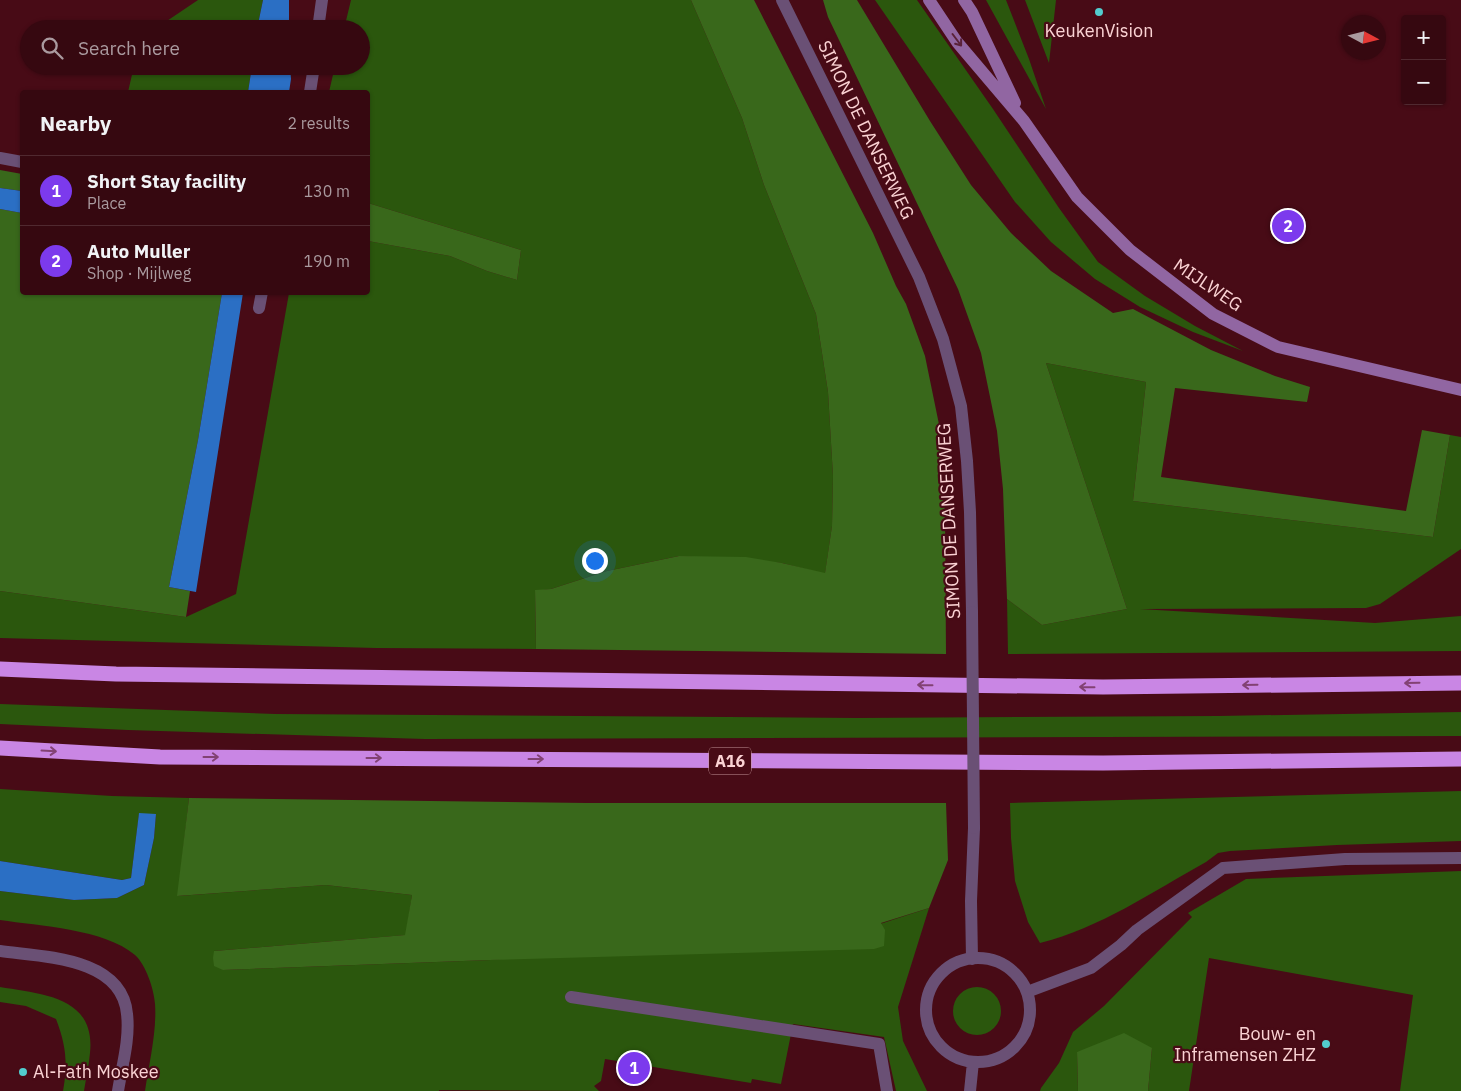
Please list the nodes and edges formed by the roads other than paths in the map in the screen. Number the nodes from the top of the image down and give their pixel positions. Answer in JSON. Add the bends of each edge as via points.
{"nodes":[{"id":1,"x":322,"y":0,"type":"edge"},
{"id":2,"x":782,"y":0,"type":"edge"},
{"id":3,"x":929,"y":0,"type":"edge"},
{"id":4,"x":964,"y":0,"type":"edge"},
{"id":5,"x":319,"y":20,"type":"edge"},
{"id":6,"x":313,"y":75,"type":"edge"},
{"id":7,"x":310,"y":90,"type":"edge"},
{"id":8,"x":1024,"y":121,"type":"junction"},
{"id":9,"x":0,"y":158,"type":"edge"},
{"id":10,"x":20,"y":162,"type":"edge"},
{"id":11,"x":261,"y":295,"type":"edge"},
{"id":12,"x":259,"y":308,"type":"dead end"},
{"id":13,"x":1461,"y":390,"type":"edge"},
{"id":14,"x":0,"y":669,"type":"edge"},
{"id":15,"x":1461,"y":683,"type":"edge"},
{"id":16,"x":0,"y":748,"type":"edge"},
{"id":17,"x":1461,"y":759,"type":"edge"},
{"id":18,"x":1461,"y":858,"type":"edge"},
{"id":19,"x":0,"y":951,"type":"edge"},
{"id":20,"x":972,"y":958,"type":"junction"},
{"id":21,"x":1027,"y":992,"type":"junction"},
{"id":22,"x":570,"y":997,"type":"dead end"},
{"id":23,"x":973,"y":1062,"type":"junction"},
{"id":24,"x":118,"y":1091,"type":"edge"},
{"id":25,"x":887,"y":1091,"type":"edge"},
{"id":26,"x":970,"y":1091,"type":"edge"}],
"edges":[{"from":1,"to":5,"type":"street"},
{"from":2,"to":20,"type":"street","name":"SIMON DE DANSERWEG","bridge":true,"via":[[919,277],[943,340],[961,406],[970,512],[972,612]]},
{"from":3,"to":8,"type":"main road","name":"MIJLWEG","one_way":true,"via":[[958,42]]},
{"from":4,"to":8,"type":"main road","name":"MIJLWEG"},
{"from":6,"to":7,"type":"street"},
{"from":8,"to":13,"type":"main road","name":"MIJLWEG","via":[[1077,197],[1130,250],[1213,314],[1278,347]]},
{"from":9,"to":10,"type":"street"},
{"from":11,"to":12,"type":"street"},
{"from":15,"to":14,"type":"highway","one_way":true,"via":[[1103,687],[116,674]]},
{"from":16,"to":17,"type":"highway","number":"A16","one_way":true,"via":[[189,757],[1103,763]]},
{"from":18,"to":21,"type":"street","via":[[1345,859],[1223,868],[1137,930],[1091,968]]},
{"from":19,"to":24,"type":"street","via":[[67,960],[92,967],[114,983],[127,1013]]},
{"from":20,"to":21,"type":"street","via":[[1005,966],[1018,977]]},
{"from":20,"to":23,"type":"street","via":[[953,965],[937,978],[926,1006],[928,1026],[938,1044],[954,1056]]},
{"from":21,"to":23,"type":"street","via":[[1030,1018],[1019,1042],[999,1058]]},
{"from":22,"to":25,"type":"street","via":[[879,1044]]},
{"from":23,"to":26,"type":"street"}]}
